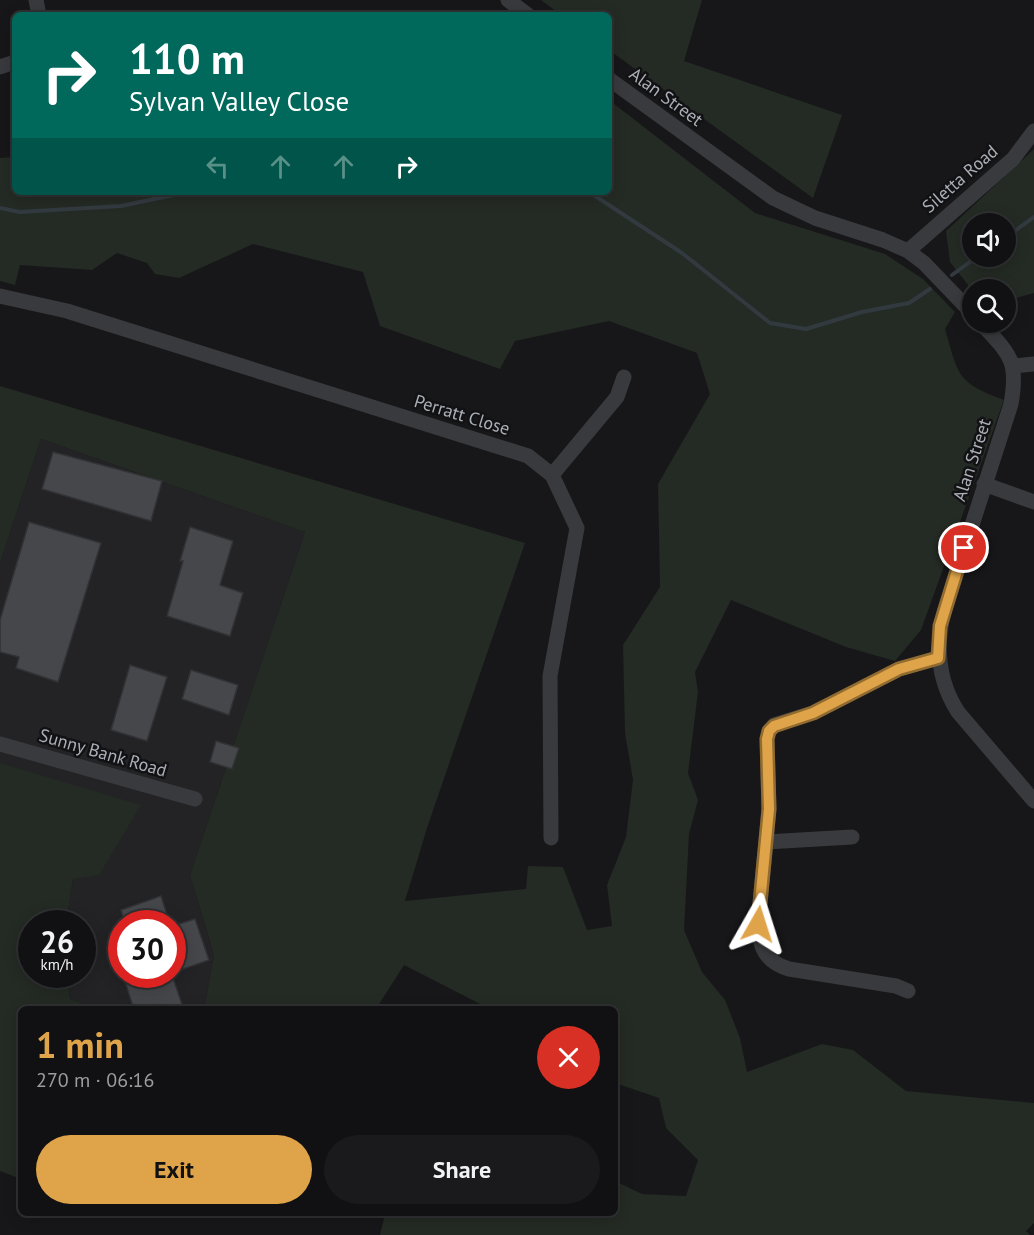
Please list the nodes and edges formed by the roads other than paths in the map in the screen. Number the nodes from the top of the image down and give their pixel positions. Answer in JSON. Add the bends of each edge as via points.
{"nodes":[{"id":1,"x":508,"y":0,"type":"edge"},
{"id":2,"x":524,"y":12,"type":"edge"},
{"id":3,"x":612,"y":81,"type":"edge"},
{"id":4,"x":1034,"y":131,"type":"edge"},
{"id":5,"x":908,"y":252,"type":"junction"},
{"id":6,"x":0,"y":296,"type":"edge"},
{"id":7,"x":962,"y":303,"type":"edge"},
{"id":8,"x":990,"y":333,"type":"edge"},
{"id":9,"x":1034,"y":363,"type":"edge"},
{"id":10,"x":1014,"y":366,"type":"junction"},
{"id":11,"x":624,"y":377,"type":"dead end"},
{"id":12,"x":552,"y":475,"type":"junction"},
{"id":13,"x":984,"y":484,"type":"junction"},
{"id":14,"x":1034,"y":502,"type":"edge"},
{"id":15,"x":938,"y":658,"type":"junction"},
{"id":16,"x":0,"y":744,"type":"edge"},
{"id":17,"x":195,"y":799,"type":"dead end"},
{"id":18,"x":1034,"y":801,"type":"edge"},
{"id":19,"x":852,"y":837,"type":"dead end"},
{"id":20,"x":551,"y":838,"type":"dead end"},
{"id":21,"x":766,"y":842,"type":"junction"},
{"id":22,"x":908,"y":991,"type":"dead end"}],
"edges":[{"from":1,"to":2,"type":"street"},
{"from":3,"to":5,"type":"street","name":"Alan Street","via":[[773,198]]},
{"from":4,"to":5,"type":"street","name":"Siletta Road","via":[[1013,159]]},
{"from":5,"to":7,"type":"street","name":"Alan Street"},
{"from":6,"to":12,"type":"street","name":"Perratt Close","via":[[67,311],[528,456]]},
{"from":8,"to":10,"type":"street"},
{"from":9,"to":10,"type":"street"},
{"from":10,"to":13,"type":"street","name":"Alan Street","via":[[1011,404]]},
{"from":11,"to":12,"type":"street","via":[[617,397]]},
{"from":12,"to":20,"type":"street","name":"Perratt Close","via":[[577,528],[550,676]]},
{"from":13,"to":14,"type":"street"},
{"from":13,"to":15,"type":"street","name":"Alan Street","via":[[944,612]]},
{"from":15,"to":18,"type":"street","name":"Alan Street","via":[[949,699]]},
{"from":15,"to":21,"type":"street","via":[[899,669],[769,731]]},
{"from":16,"to":17,"type":"street","name":"Sunny Bank Road"},
{"from":19,"to":21,"type":"street"},
{"from":21,"to":22,"type":"street","via":[[758,924],[764,954],[789,969]]}]}
